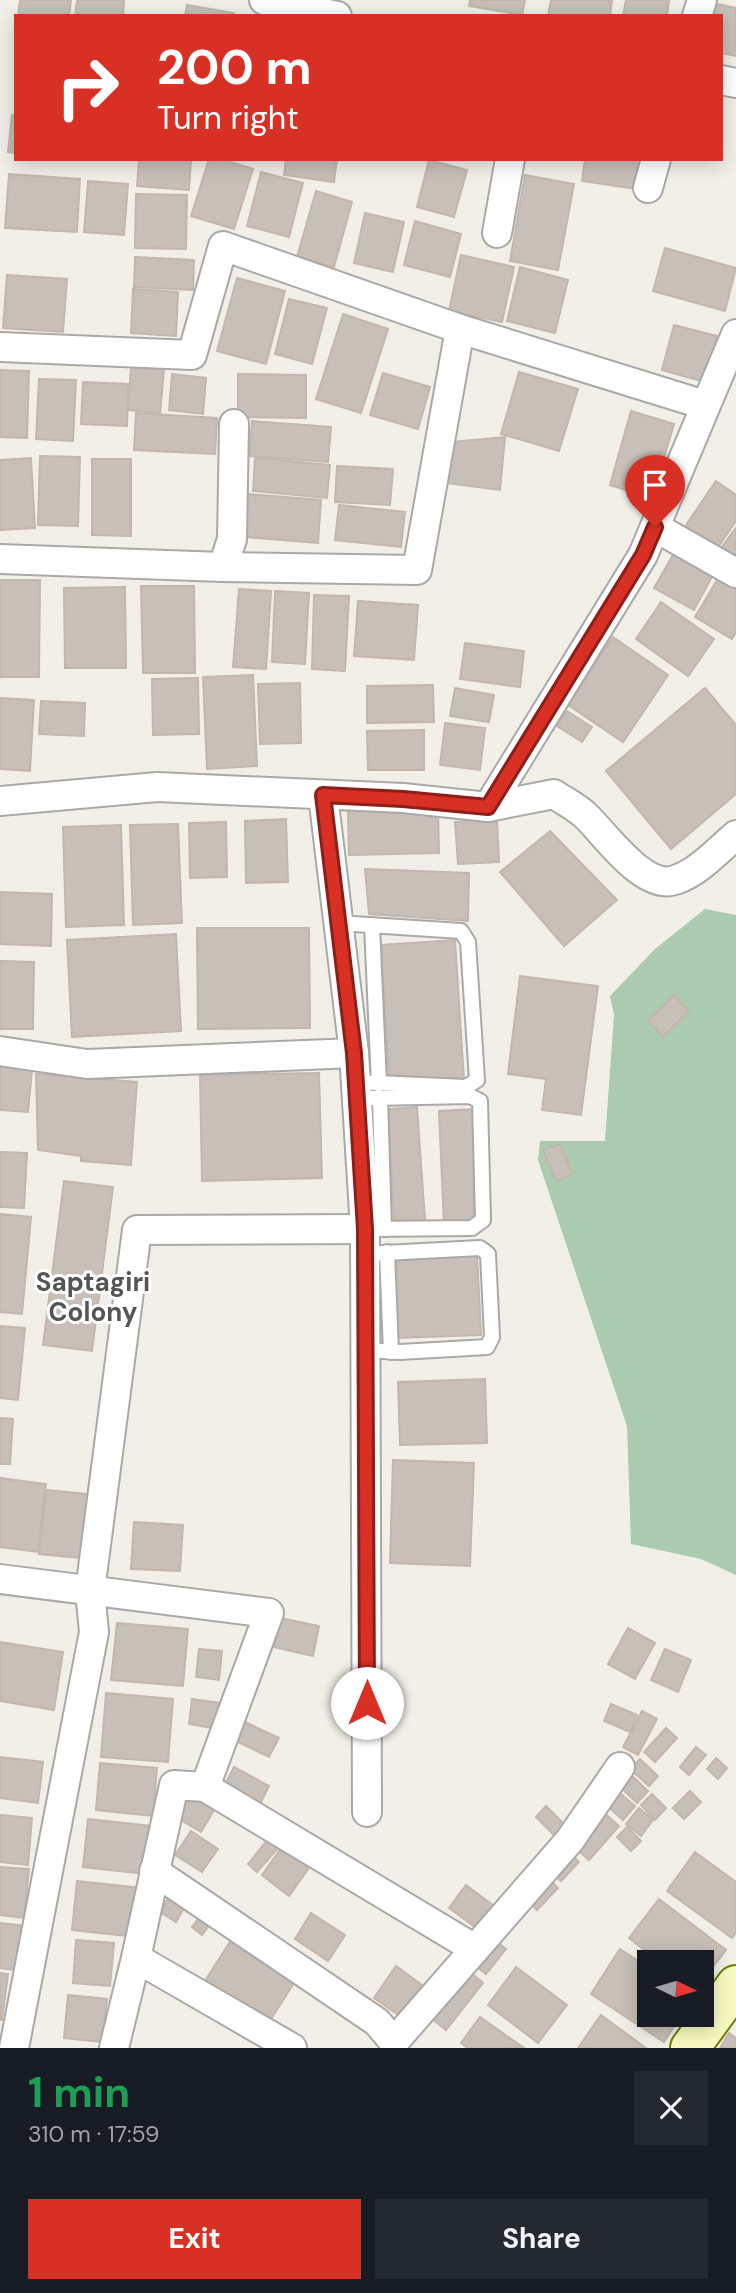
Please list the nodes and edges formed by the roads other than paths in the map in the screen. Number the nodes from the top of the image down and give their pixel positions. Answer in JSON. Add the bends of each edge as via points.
{"nodes":[{"id":1,"x":264,"y":0,"type":"edge"},
{"id":2,"x":328,"y":14,"type":"edge"},
{"id":3,"x":510,"y":161,"type":"edge"},
{"id":4,"x":655,"y":161,"type":"edge"},
{"id":5,"x":648,"y":188,"type":"dead end"},
{"id":6,"x":497,"y":233,"type":"dead end"},
{"id":7,"x":460,"y":329,"type":"junction"},
{"id":8,"x":736,"y":334,"type":"edge"},
{"id":9,"x":0,"y":347,"type":"edge"},
{"id":10,"x":705,"y":405,"type":"junction"},
{"id":11,"x":234,"y":425,"type":"dead end"},
{"id":12,"x":655,"y":527,"type":"junction"},
{"id":13,"x":0,"y":559,"type":"edge"},
{"id":14,"x":223,"y":567,"type":"junction"},
{"id":15,"x":736,"y":573,"type":"edge"},
{"id":16,"x":323,"y":795,"type":"junction"},
{"id":17,"x":0,"y":801,"type":"edge"},
{"id":18,"x":488,"y":807,"type":"junction"},
{"id":19,"x":736,"y":835,"type":"edge"},
{"id":20,"x":338,"y":923,"type":"junction"},
{"id":21,"x":372,"y":925,"type":"junction"},
{"id":22,"x":0,"y":1051,"type":"edge"},
{"id":23,"x":354,"y":1053,"type":"junction"},
{"id":24,"x":368,"y":1091,"type":"junction"},
{"id":25,"x":375,"y":1241,"type":"junction"},
{"id":26,"x":379,"y":1351,"type":"junction"},
{"id":27,"x":0,"y":1578,"type":"edge"},
{"id":28,"x":90,"y":1591,"type":"junction"},
{"id":29,"x":620,"y":1768,"type":"dead end"},
{"id":30,"x":205,"y":1787,"type":"junction"},
{"id":31,"x":367,"y":1812,"type":"dead end"},
{"id":32,"x":154,"y":1871,"type":"junction"},
{"id":33,"x":475,"y":1949,"type":"junction"},
{"id":34,"x":136,"y":1958,"type":"junction"},
{"id":35,"x":736,"y":1985,"type":"edge"},
{"id":36,"x":388,"y":2042,"type":"edge"},
{"id":37,"x":14,"y":2048,"type":"edge"},
{"id":38,"x":114,"y":2048,"type":"edge"},
{"id":39,"x":292,"y":2048,"type":"edge"},
{"id":40,"x":690,"y":2048,"type":"edge"}],
"edges":[{"from":1,"to":2,"type":"street"},
{"from":3,"to":6,"type":"street"},
{"from":4,"to":5,"type":"street"},
{"from":7,"to":9,"type":"street","via":[[223,246],[192,355]]},
{"from":7,"to":10,"type":"street"},
{"from":7,"to":14,"type":"street","via":[[417,570]]},
{"from":8,"to":10,"type":"street"},
{"from":10,"to":12,"type":"street"},
{"from":11,"to":14,"type":"street","via":[[232,539]]},
{"from":12,"to":15,"type":"street"},
{"from":12,"to":18,"type":"street","via":[[643,555]]},
{"from":13,"to":14,"type":"street"},
{"from":16,"to":17,"type":"street","via":[[157,787]]},
{"from":16,"to":18,"type":"street"},
{"from":16,"to":20,"type":"street"},
{"from":18,"to":19,"type":"street","via":[[554,794],[583,813],[636,869],[656,880],[672,882]]},
{"from":20,"to":21,"type":"lane"},
{"from":20,"to":23,"type":"street"},
{"from":21,"to":24,"type":"lane"},
{"from":21,"to":24,"type":"lane","via":[[461,931],[468,942],[477,1080],[466,1087]]},
{"from":22,"to":23,"type":"street","via":[[87,1064]]},
{"from":23,"to":24,"type":"street"},
{"from":24,"to":25,"type":"street"},
{"from":24,"to":25,"type":"lane","via":[[470,1096],[480,1101],[483,1220],[472,1228]]},
{"from":25,"to":26,"type":"street"},
{"from":25,"to":26,"type":"lane","via":[[480,1248],[488,1254],[492,1337],[487,1347]]},
{"from":25,"to":28,"type":"street","via":[[137,1230]]},
{"from":26,"to":31,"type":"street"},
{"from":27,"to":28,"type":"street"},
{"from":28,"to":30,"type":"street","via":[[269,1613]]},
{"from":28,"to":37,"type":"street","via":[[94,1632]]},
{"from":29,"to":33,"type":"street","via":[[570,1840]]},
{"from":30,"to":32,"type":"street","via":[[174,1785]]},
{"from":30,"to":33,"type":"street"},
{"from":32,"to":34,"type":"street"},
{"from":32,"to":36,"type":"street","via":[[377,2022]]},
{"from":33,"to":36,"type":"street"},
{"from":34,"to":38,"type":"street"},
{"from":34,"to":39,"type":"street"},
{"from":35,"to":40,"type":"street"}]}
